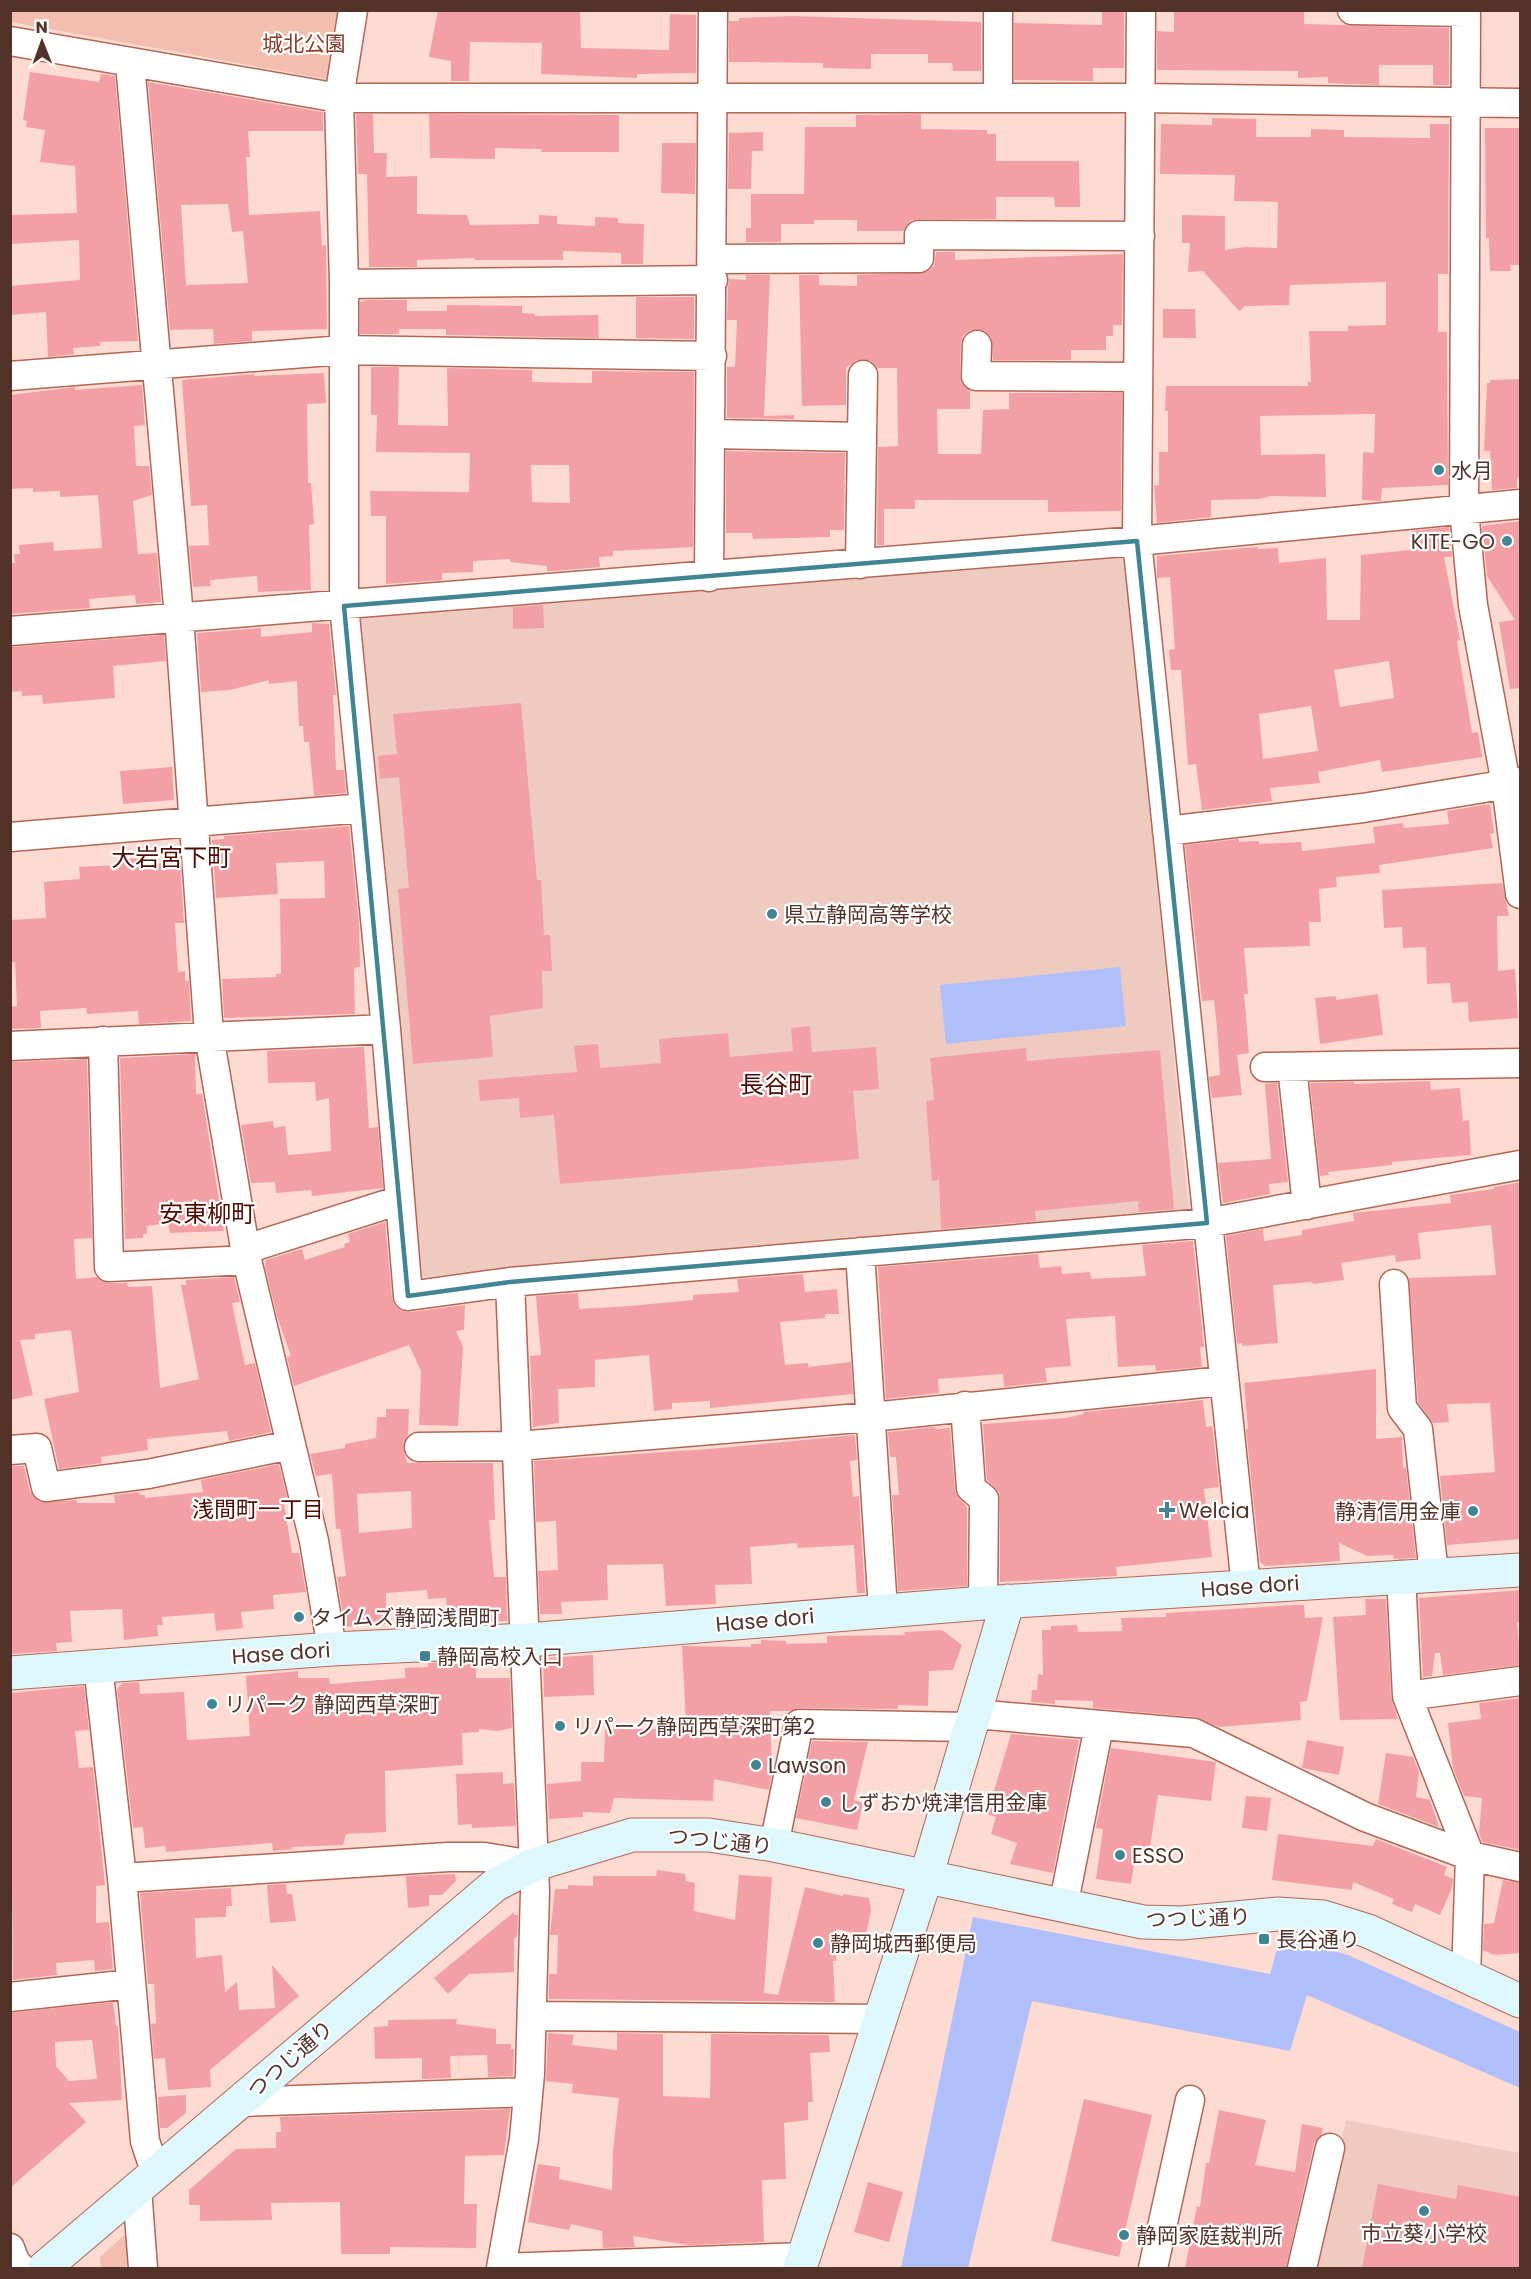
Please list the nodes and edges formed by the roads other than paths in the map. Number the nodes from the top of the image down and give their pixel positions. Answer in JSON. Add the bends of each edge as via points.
{"nodes":[{"id":1,"x":353,"y":10,"type":"edge"},
{"id":2,"x":714,"y":10,"type":"edge"},
{"id":3,"x":998,"y":10,"type":"edge"},
{"id":4,"x":1141,"y":10,"type":"edge"},
{"id":5,"x":1352,"y":10,"type":"edge"},
{"id":6,"x":1466,"y":11,"type":"edge"},
{"id":7,"x":10,"y":41,"type":"edge"},
{"id":8,"x":130,"y":63,"type":"junction"},
{"id":9,"x":714,"y":96,"type":"junction"},
{"id":10,"x":998,"y":97,"type":"junction"},
{"id":11,"x":339,"y":98,"type":"junction"},
{"id":12,"x":1141,"y":98,"type":"junction"},
{"id":13,"x":1464,"y":103,"type":"junction"},
{"id":14,"x":1521,"y":103,"type":"edge"},
{"id":15,"x":1140,"y":236,"type":"junction"},
{"id":16,"x":713,"y":269,"type":"junction"},
{"id":17,"x":344,"y":284,"type":"junction"},
{"id":18,"x":977,"y":345,"type":"dead end"},
{"id":19,"x":343,"y":350,"type":"junction"},
{"id":20,"x":712,"y":356,"type":"junction"},
{"id":21,"x":158,"y":364,"type":"junction"},
{"id":22,"x":863,"y":375,"type":"dead end"},
{"id":23,"x":10,"y":376,"type":"edge"},
{"id":24,"x":1138,"y":377,"type":"junction"},
{"id":25,"x":711,"y":434,"type":"junction"},
{"id":26,"x":862,"y":437,"type":"junction"},
{"id":27,"x":1521,"y":504,"type":"edge"},
{"id":28,"x":1464,"y":510,"type":"junction"},
{"id":29,"x":1137,"y":541,"type":"junction"},
{"id":30,"x":860,"y":564,"type":"junction"},
{"id":31,"x":709,"y":577,"type":"junction"},
{"id":32,"x":344,"y":606,"type":"junction"},
{"id":33,"x":179,"y":617,"type":"junction"},
{"id":34,"x":10,"y":631,"type":"edge"},
{"id":35,"x":1513,"y":783,"type":"edge"},
{"id":36,"x":364,"y":808,"type":"junction"},
{"id":37,"x":196,"y":821,"type":"junction"},
{"id":38,"x":1167,"y":831,"type":"junction"},
{"id":39,"x":10,"y":837,"type":"edge"},
{"id":40,"x":1521,"y":894,"type":"edge"},
{"id":41,"x":386,"y":1029,"type":"junction"},
{"id":42,"x":209,"y":1035,"type":"junction"},
{"id":43,"x":103,"y":1041,"type":"junction"},
{"id":44,"x":10,"y":1046,"type":"edge"},
{"id":45,"x":1521,"y":1063,"type":"edge"},
{"id":46,"x":1521,"y":1165,"type":"edge"},
{"id":47,"x":400,"y":1200,"type":"junction"},
{"id":48,"x":1307,"y":1205,"type":"junction"},
{"id":49,"x":1207,"y":1223,"type":"junction"},
{"id":50,"x":860,"y":1252,"type":"junction"},
{"id":51,"x":246,"y":1255,"type":"junction"},
{"id":52,"x":510,"y":1282,"type":"junction"},
{"id":53,"x":1394,"y":1284,"type":"dead end"},
{"id":54,"x":1223,"y":1381,"type":"junction"},
{"id":55,"x":965,"y":1406,"type":"junction"},
{"id":56,"x":871,"y":1417,"type":"junction"},
{"id":57,"x":291,"y":1445,"type":"junction"},
{"id":58,"x":518,"y":1446,"type":"junction"},
{"id":59,"x":419,"y":1447,"type":"dead end"},
{"id":60,"x":10,"y":1450,"type":"edge"},
{"id":61,"x":1521,"y":1570,"type":"edge"},
{"id":62,"x":1434,"y":1574,"type":"junction"},
{"id":63,"x":1401,"y":1575,"type":"junction"},
{"id":64,"x":1246,"y":1587,"type":"junction"},
{"id":65,"x":995,"y":1602,"type":"junction"},
{"id":66,"x":883,"y":1610,"type":"junction"},
{"id":67,"x":527,"y":1640,"type":"junction"},
{"id":68,"x":332,"y":1649,"type":"junction"},
{"id":69,"x":98,"y":1666,"type":"junction"},
{"id":70,"x":10,"y":1673,"type":"edge"},
{"id":71,"x":1521,"y":1681,"type":"edge"},
{"id":72,"x":1407,"y":1696,"type":"junction"},
{"id":73,"x":972,"y":1720,"type":"junction"},
{"id":74,"x":1099,"y":1726,"type":"junction"},
{"id":75,"x":774,"y":1845,"type":"junction"},
{"id":76,"x":1470,"y":1856,"type":"junction"},
{"id":77,"x":533,"y":1865,"type":"junction"},
{"id":78,"x":1521,"y":1866,"type":"edge"},
{"id":79,"x":122,"y":1878,"type":"junction"},
{"id":80,"x":926,"y":1878,"type":"junction"},
{"id":81,"x":1063,"y":1907,"type":"junction"},
{"id":82,"x":1466,"y":1977,"type":"junction"},
{"id":83,"x":131,"y":1984,"type":"junction"},
{"id":84,"x":10,"y":1997,"type":"edge"},
{"id":85,"x":1521,"y":2001,"type":"edge"},
{"id":86,"x":532,"y":2016,"type":"junction"},
{"id":87,"x":880,"y":2019,"type":"junction"},
{"id":88,"x":528,"y":2092,"type":"junction"},
{"id":89,"x":1190,"y":2100,"type":"dead end"},
{"id":90,"x":241,"y":2102,"type":"junction"},
{"id":91,"x":1330,"y":2148,"type":"dead end"},
{"id":92,"x":149,"y":2179,"type":"junction"},
{"id":93,"x":10,"y":2248,"type":"edge"},
{"id":94,"x":802,"y":2263,"type":"edge"},
{"id":95,"x":21,"y":2268,"type":"edge"},
{"id":96,"x":44,"y":2268,"type":"edge"},
{"id":97,"x":143,"y":2268,"type":"edge"},
{"id":98,"x":503,"y":2268,"type":"edge"},
{"id":99,"x":1153,"y":2268,"type":"edge"},
{"id":100,"x":1302,"y":2268,"type":"edge"}],
"edges":[{"from":1,"to":11,"type":"street"},
{"from":2,"to":9,"type":"street"},
{"from":3,"to":10,"type":"street"},
{"from":4,"to":12,"type":"street"},
{"from":5,"to":6,"type":"street"},
{"from":6,"to":13,"type":"street"},
{"from":7,"to":8,"type":"street"},
{"from":8,"to":11,"type":"street"},
{"from":8,"to":21,"type":"street"},
{"from":9,"to":10,"type":"street"},
{"from":9,"to":11,"type":"street"},
{"from":9,"to":16,"type":"street"},
{"from":10,"to":12,"type":"street"},
{"from":11,"to":17,"type":"street"},
{"from":12,"to":13,"type":"street"},
{"from":12,"to":15,"type":"street"},
{"from":13,"to":14,"type":"street"},
{"from":13,"to":28,"type":"street"},
{"from":15,"to":16,"type":"street","via":[[919,235],[919,258]]},
{"from":15,"to":24,"type":"street"},
{"from":16,"to":17,"type":"street"},
{"from":16,"to":20,"type":"street"},
{"from":17,"to":19,"type":"street"},
{"from":18,"to":24,"type":"street","via":[[976,376]]},
{"from":19,"to":20,"type":"street"},
{"from":19,"to":21,"type":"street"},
{"from":19,"to":32,"type":"street"},
{"from":20,"to":25,"type":"street"},
{"from":21,"to":23,"type":"street"},
{"from":21,"to":33,"type":"street"},
{"from":22,"to":26,"type":"street"},
{"from":24,"to":29,"type":"street"},
{"from":25,"to":26,"type":"street"},
{"from":25,"to":31,"type":"street"},
{"from":26,"to":30,"type":"street"},
{"from":27,"to":28,"type":"street"},
{"from":28,"to":29,"type":"street"},
{"from":28,"to":35,"type":"street","via":[[1473,605]]},
{"from":29,"to":30,"type":"street"},
{"from":29,"to":38,"type":"street"},
{"from":30,"to":31,"type":"street"},
{"from":31,"to":32,"type":"street"},
{"from":32,"to":33,"type":"street"},
{"from":32,"to":36,"type":"street"},
{"from":33,"to":34,"type":"street"},
{"from":33,"to":37,"type":"street"},
{"from":35,"to":38,"type":"street","via":[[1362,808]]},
{"from":35,"to":40,"type":"street"},
{"from":36,"to":37,"type":"street"},
{"from":36,"to":41,"type":"street"},
{"from":37,"to":39,"type":"street"},
{"from":37,"to":42,"type":"street"},
{"from":38,"to":49,"type":"street"},
{"from":41,"to":42,"type":"street"},
{"from":41,"to":47,"type":"street"},
{"from":42,"to":43,"type":"street"},
{"from":42,"to":51,"type":"street"},
{"from":43,"to":44,"type":"street"},
{"from":43,"to":51,"type":"street","via":[[109,1267]]},
{"from":45,"to":48,"type":"street","via":[[1279,1067]]},
{"from":46,"to":48,"type":"street"},
{"from":47,"to":51,"type":"street"},
{"from":47,"to":52,"type":"street","via":[[408,1296]]},
{"from":48,"to":49,"type":"street"},
{"from":49,"to":50,"type":"street"},
{"from":49,"to":54,"type":"street"},
{"from":50,"to":52,"type":"street"},
{"from":50,"to":56,"type":"street"},
{"from":51,"to":57,"type":"street"},
{"from":52,"to":58,"type":"street"},
{"from":53,"to":62,"type":"street","via":[[1402,1408],[1418,1429]]},
{"from":54,"to":55,"type":"street"},
{"from":54,"to":64,"type":"street"},
{"from":55,"to":56,"type":"street"},
{"from":55,"to":65,"type":"street","via":[[971,1488],[984,1499]]},
{"from":56,"to":58,"type":"street"},
{"from":56,"to":66,"type":"street"},
{"from":57,"to":60,"type":"street","via":[[148,1474],[46,1487],[37,1448]]},
{"from":57,"to":68,"type":"street","via":[[314,1541]]},
{"from":58,"to":59,"type":"street"},
{"from":58,"to":67,"type":"street"},
{"from":61,"to":62,"type":"street","name":"Hase dori"},
{"from":62,"to":63,"type":"street","name":"Hase dori"},
{"from":63,"to":64,"type":"street","name":"Hase dori"},
{"from":63,"to":72,"type":"street"},
{"from":64,"to":65,"type":"street","name":"Hase dori"},
{"from":65,"to":66,"type":"street","name":"Hase dori"},
{"from":65,"to":73,"type":"street"},
{"from":66,"to":67,"type":"street","name":"Hase dori"},
{"from":67,"to":68,"type":"street","name":"Hase dori"},
{"from":67,"to":77,"type":"street"},
{"from":68,"to":69,"type":"street","name":"Hase dori"},
{"from":69,"to":70,"type":"street","name":"Hase dori"},
{"from":69,"to":79,"type":"street"},
{"from":71,"to":72,"type":"street"},
{"from":72,"to":76,"type":"street"},
{"from":73,"to":74,"type":"street"},
{"from":73,"to":75,"type":"street","via":[[799,1724]]},
{"from":73,"to":80,"type":"street"},
{"from":74,"to":76,"type":"street","via":[[1194,1733],[1365,1817]]},
{"from":74,"to":81,"type":"street"},
{"from":75,"to":77,"type":"street","name":"つつじ通り","via":[[709,1835],[632,1835]]},
{"from":75,"to":80,"type":"street","name":"つつじ通り"},
{"from":76,"to":78,"type":"street"},
{"from":76,"to":82,"type":"street"},
{"from":77,"to":79,"type":"street","via":[[484,1857],[448,1857]]},
{"from":77,"to":86,"type":"street"},
{"from":77,"to":90,"type":"street","name":"つつじ通り","via":[[495,1885]]},
{"from":79,"to":83,"type":"street"},
{"from":80,"to":81,"type":"street","name":"つつじ通り"},
{"from":80,"to":87,"type":"street"},
{"from":81,"to":82,"type":"street","name":"つつじ通り","via":[[1143,1922],[1181,1923],[1278,1914],[1323,1917],[1368,1931]]},
{"from":82,"to":85,"type":"street","name":"つつじ通り"},
{"from":83,"to":84,"type":"street"},
{"from":83,"to":92,"type":"street","via":[[145,2141],[151,2159]]},
{"from":86,"to":87,"type":"street"},
{"from":86,"to":88,"type":"street"},
{"from":87,"to":94,"type":"street"},
{"from":88,"to":90,"type":"street"},
{"from":88,"to":98,"type":"street"},
{"from":89,"to":99,"type":"street"},
{"from":90,"to":92,"type":"street","name":"つつじ通り"},
{"from":91,"to":100,"type":"street"},
{"from":92,"to":96,"type":"street","name":"つつじ通り"},
{"from":92,"to":97,"type":"street"},
{"from":93,"to":95,"type":"street"},
{"from":94,"to":98,"type":"street"}]}
